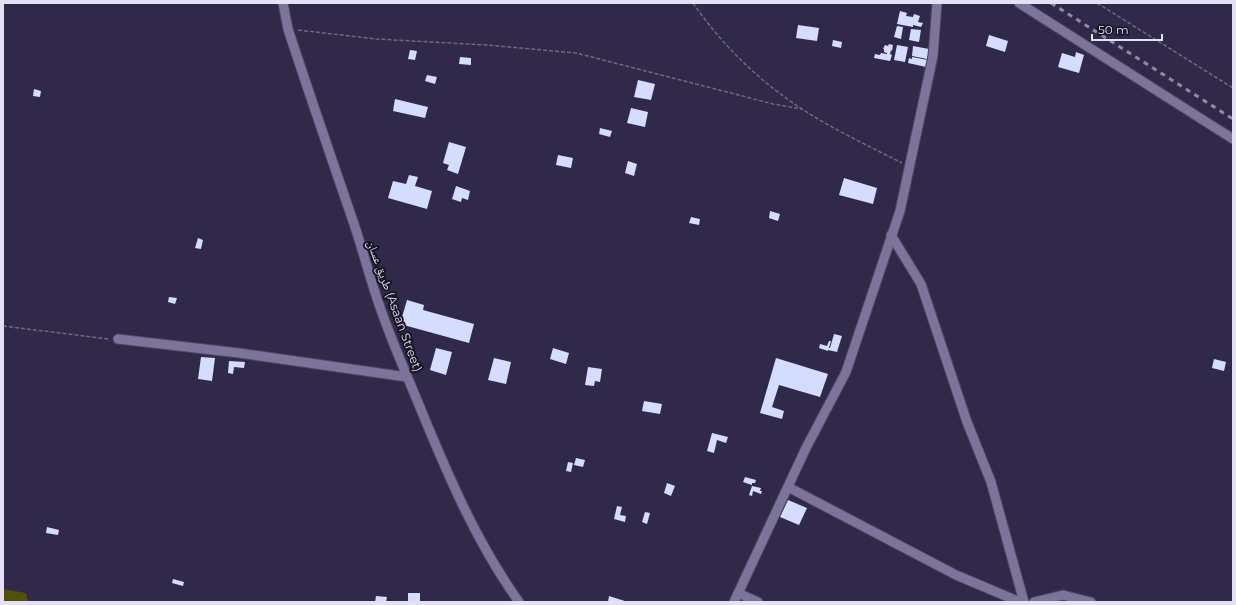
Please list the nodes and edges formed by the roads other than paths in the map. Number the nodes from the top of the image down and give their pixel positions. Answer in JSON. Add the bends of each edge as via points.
{"nodes":[{"id":1,"x":283,"y":3,"type":"edge"},
{"id":2,"x":937,"y":3,"type":"edge"},
{"id":3,"x":1019,"y":3,"type":"edge"},
{"id":4,"x":1233,"y":139,"type":"edge"},
{"id":5,"x":892,"y":235,"type":"junction"},
{"id":6,"x":118,"y":339,"type":"road end"},
{"id":7,"x":407,"y":377,"type":"junction"},
{"id":8,"x":788,"y":488,"type":"junction"},
{"id":9,"x":736,"y":598,"type":"edge"},
{"id":10,"x":519,"y":602,"type":"edge"},
{"id":11,"x":758,"y":602,"type":"edge"},
{"id":12,"x":1020,"y":602,"type":"edge"},
{"id":13,"x":1024,"y":602,"type":"edge"},
{"id":14,"x":1034,"y":602,"type":"edge"},
{"id":15,"x":1091,"y":602,"type":"edge"}],
"edges":[{"from":1,"to":7,"type":"street","name":"طريق عسان (Asaan Street)","via":[[288,29],[364,261]]},
{"from":2,"to":5,"type":"street","via":[[933,56],[900,211]]},
{"from":3,"to":4,"type":"street"},
{"from":5,"to":8,"type":"street","via":[[846,372]]},
{"from":5,"to":13,"type":"street","via":[[921,284],[967,422],[991,482]]},
{"from":6,"to":7,"type":"street"},
{"from":7,"to":10,"type":"street","name":"طريق عسان (Asaan Street)","via":[[464,509],[503,580]]},
{"from":8,"to":9,"type":"street"},
{"from":8,"to":12,"type":"street","via":[[956,575]]},
{"from":9,"to":11,"type":"street"},
{"from":14,"to":15,"type":"street","via":[[1063,595]]}]}
